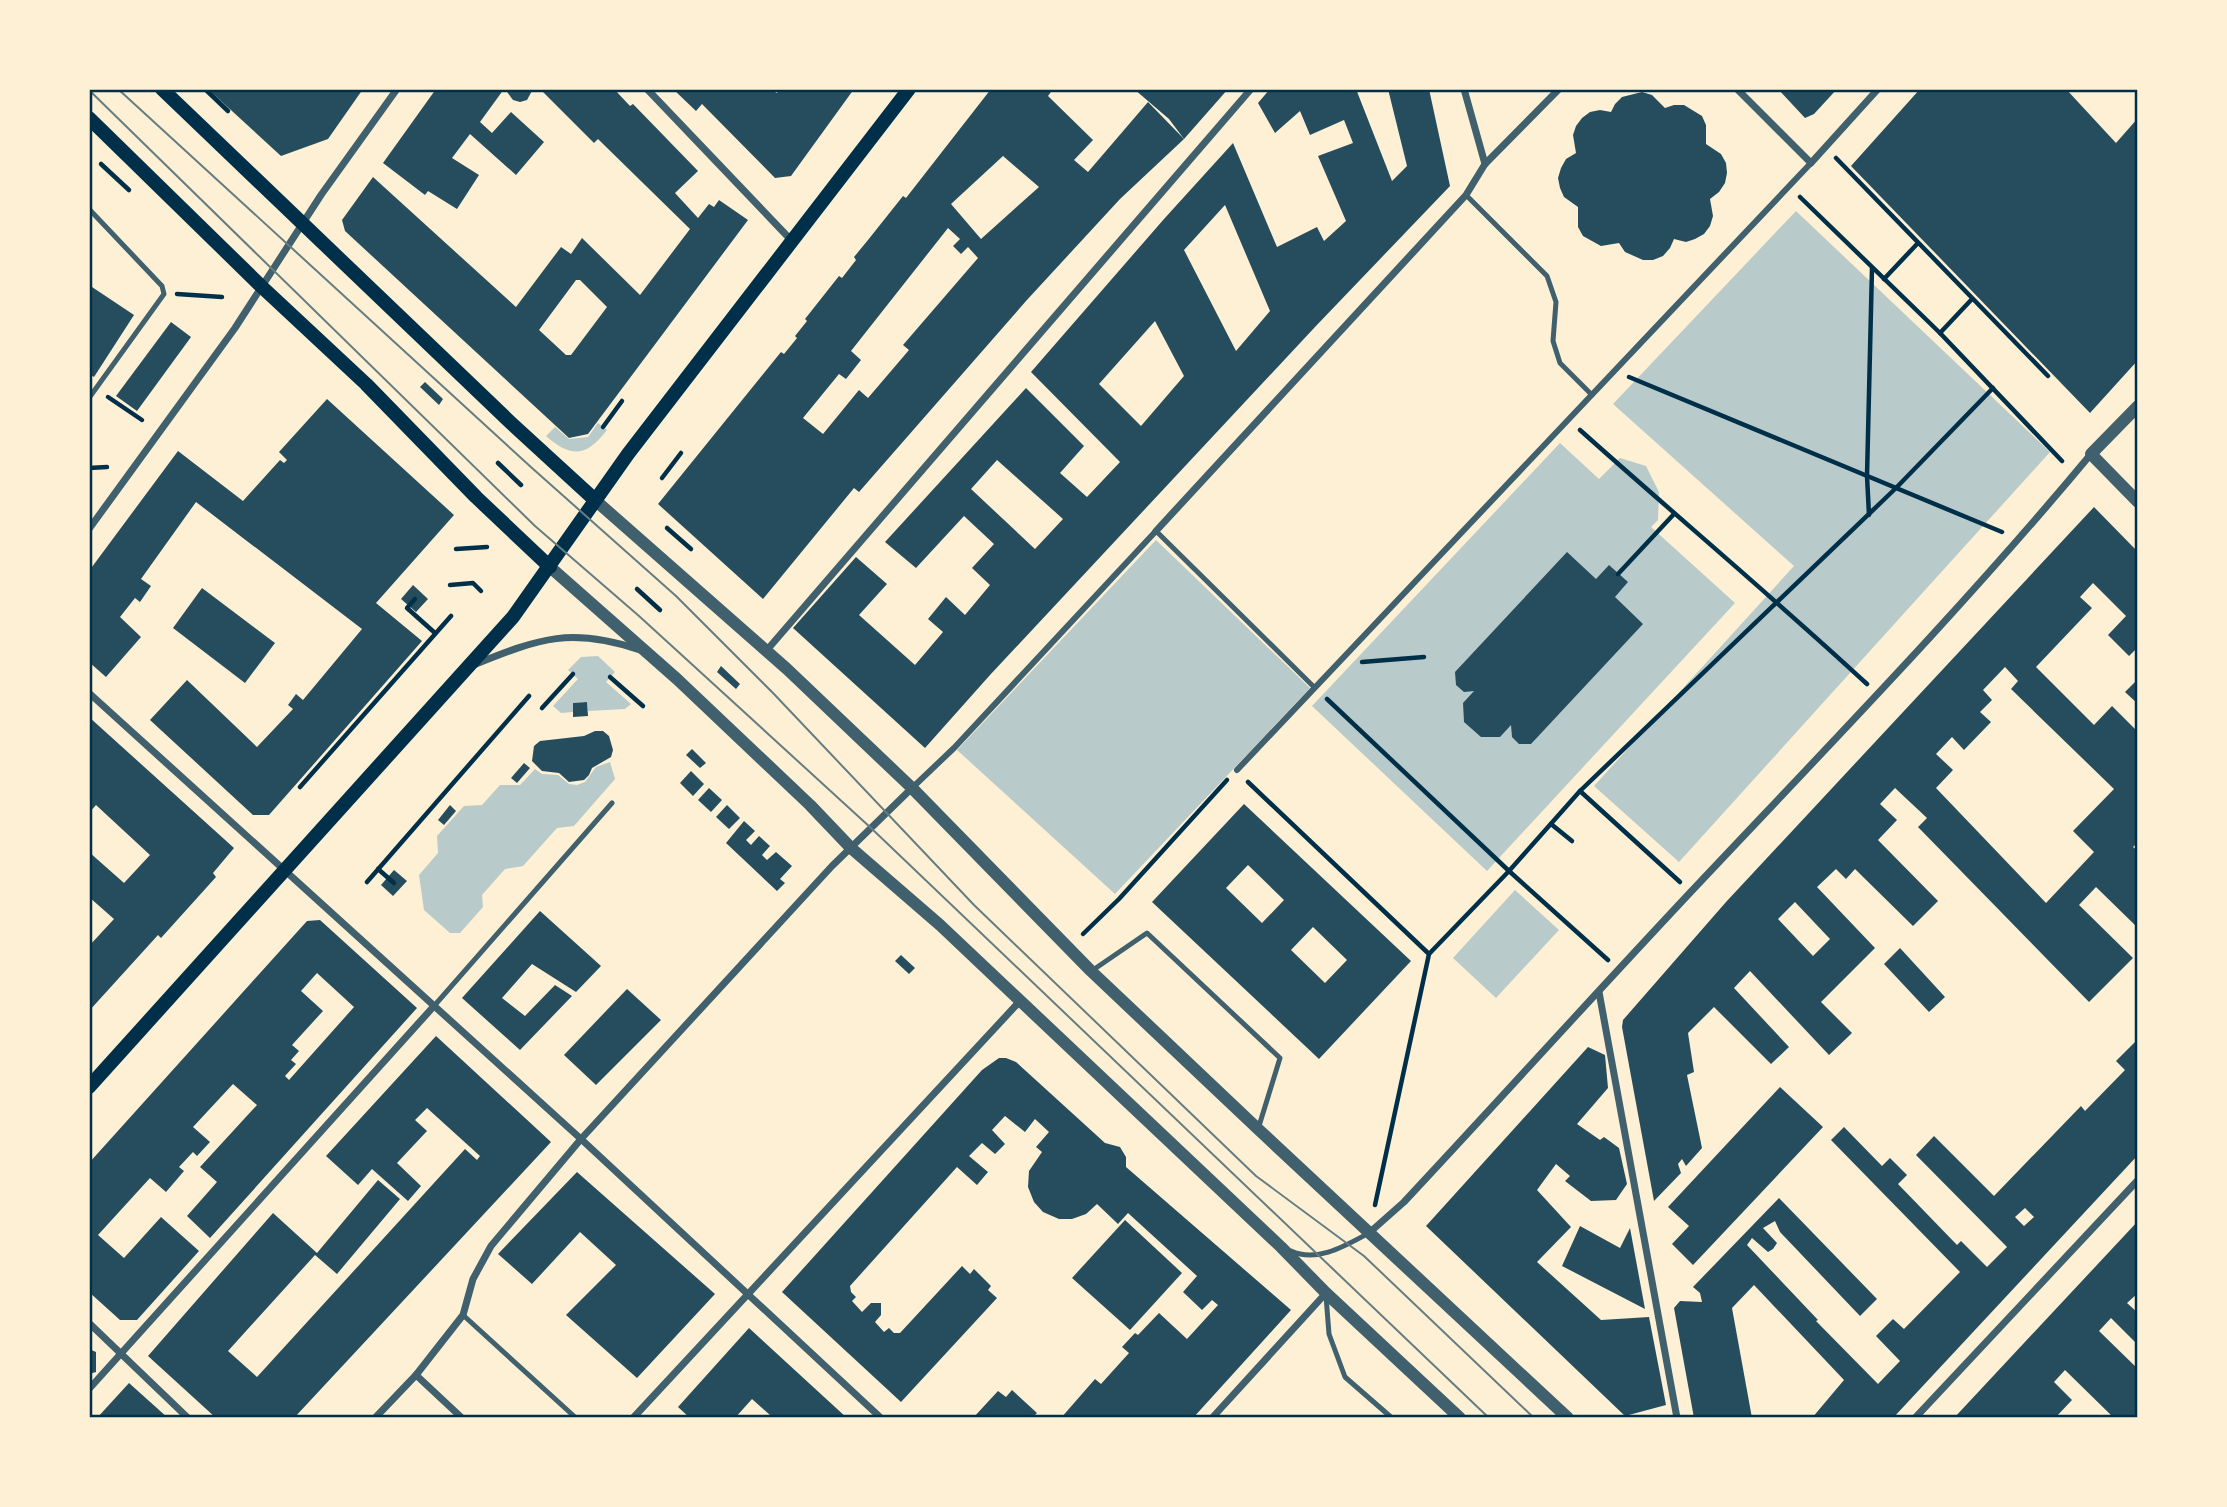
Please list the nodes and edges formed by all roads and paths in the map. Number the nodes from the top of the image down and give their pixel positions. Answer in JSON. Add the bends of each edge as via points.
{"nodes":[{"id":1,"x":162,"y":89,"type":"edge"},
{"id":2,"x":205,"y":89,"type":"edge"},
{"id":3,"x":397,"y":89,"type":"edge"},
{"id":4,"x":647,"y":89,"type":"edge"},
{"id":5,"x":909,"y":89,"type":"edge"},
{"id":6,"x":1251,"y":89,"type":"edge"},
{"id":7,"x":1464,"y":89,"type":"edge"},
{"id":8,"x":1559,"y":89,"type":"edge"},
{"id":9,"x":1737,"y":89,"type":"edge"},
{"id":10,"x":1878,"y":89,"type":"edge"},
{"id":11,"x":228,"y":111,"type":"dead end"},
{"id":12,"x":89,"y":118,"type":"edge"},
{"id":13,"x":1825,"y":147,"type":"junction"},
{"id":14,"x":1811,"y":163,"type":"junction"},
{"id":15,"x":1485,"y":164,"type":"junction"},
{"id":16,"x":1789,"y":186,"type":"junction"},
{"id":17,"x":1466,"y":195,"type":"junction"},
{"id":18,"x":89,"y":209,"type":"edge"},
{"id":19,"x":302,"y":223,"type":"junction"},
{"id":20,"x":791,"y":240,"type":"junction"},
{"id":21,"x":1919,"y":243,"type":"junction"},
{"id":22,"x":1872,"y":267,"type":"junction"},
{"id":23,"x":1884,"y":279,"type":"junction"},
{"id":24,"x":262,"y":287,"type":"junction"},
{"id":25,"x":164,"y":294,"type":"junction"},
{"id":26,"x":222,"y":297,"type":"dead end"},
{"id":27,"x":1972,"y":299,"type":"junction"},
{"id":28,"x":1940,"y":333,"type":"junction"},
{"id":29,"x":1615,"y":371,"type":"junction"},
{"id":30,"x":2048,"y":376,"type":"dead end"},
{"id":31,"x":1993,"y":387,"type":"junction"},
{"id":32,"x":95,"y":389,"type":"junction"},
{"id":33,"x":1592,"y":395,"type":"junction"},
{"id":34,"x":89,"y":398,"type":"edge"},
{"id":35,"x":622,"y":401,"type":"dead end"},
{"id":36,"x":2138,"y":406,"type":"edge"},
{"id":37,"x":1569,"y":419,"type":"junction"},
{"id":38,"x":142,"y":420,"type":"dead end"},
{"id":39,"x":603,"y":427,"type":"dead end"},
{"id":40,"x":681,"y":453,"type":"dead end"},
{"id":41,"x":2091,"y":454,"type":"junction"},
{"id":42,"x":498,"y":463,"type":"dead end"},
{"id":43,"x":107,"y":467,"type":"dead end"},
{"id":44,"x":89,"y":468,"type":"edge"},
{"id":45,"x":1867,"y":476,"type":"junction"},
{"id":46,"x":662,"y":478,"type":"dead end"},
{"id":47,"x":2067,"y":483,"type":"junction"},
{"id":48,"x":521,"y":485,"type":"dead end"},
{"id":49,"x":1896,"y":488,"type":"junction"},
{"id":50,"x":595,"y":500,"type":"junction"},
{"id":51,"x":2138,"y":502,"type":"edge"},
{"id":52,"x":1674,"y":514,"type":"junction"},
{"id":53,"x":1869,"y":515,"type":"junction"},
{"id":54,"x":667,"y":528,"type":"dead end"},
{"id":55,"x":89,"y":529,"type":"edge"},
{"id":56,"x":1156,"y":531,"type":"junction"},
{"id":57,"x":2020,"y":539,"type":"junction"},
{"id":58,"x":488,"y":547,"type":"dead end"},
{"id":59,"x":456,"y":549,"type":"dead end"},
{"id":60,"x":691,"y":549,"type":"dead end"},
{"id":61,"x":550,"y":567,"type":"junction"},
{"id":62,"x":1618,"y":574,"type":"dead end"},
{"id":63,"x":450,"y":585,"type":"dead end"},
{"id":64,"x":636,"y":589,"type":"dead end"},
{"id":65,"x":481,"y":590,"type":"dead end"},
{"id":66,"x":415,"y":599,"type":"dead end"},
{"id":67,"x":1778,"y":601,"type":"junction"},
{"id":68,"x":660,"y":610,"type":"dead end"},
{"id":69,"x":451,"y":616,"type":"dead end"},
{"id":70,"x":435,"y":633,"type":"junction"},
{"id":71,"x":767,"y":650,"type":"junction"},
{"id":72,"x":648,"y":653,"type":"junction"},
{"id":73,"x":1424,"y":657,"type":"dead end"},
{"id":74,"x":1337,"y":664,"type":"junction"},
{"id":75,"x":469,"y":667,"type":"junction"},
{"id":76,"x":573,"y":674,"type":"dead end"},
{"id":77,"x":610,"y":677,"type":"dead end"},
{"id":78,"x":1314,"y":687,"type":"junction"},
{"id":79,"x":89,"y":693,"type":"edge"},
{"id":80,"x":1878,"y":694,"type":"junction"},
{"id":81,"x":529,"y":696,"type":"dead end"},
{"id":82,"x":643,"y":706,"type":"dead end"},
{"id":83,"x":542,"y":708,"type":"dead end"},
{"id":84,"x":1237,"y":771,"type":"junction"},
{"id":85,"x":300,"y":787,"type":"dead end"},
{"id":86,"x":912,"y":788,"type":"junction"},
{"id":87,"x":1580,"y":791,"type":"junction"},
{"id":88,"x":612,"y":803,"type":"dead end"},
{"id":89,"x":1551,"y":824,"type":"junction"},
{"id":90,"x":1572,"y":841,"type":"dead end"},
{"id":91,"x":851,"y":848,"type":"junction"},
{"id":92,"x":378,"y":869,"type":"junction"},
{"id":93,"x":1509,"y":871,"type":"junction"},
{"id":94,"x":285,"y":872,"type":"junction"},
{"id":95,"x":367,"y":882,"type":"dead end"},
{"id":96,"x":394,"y":883,"type":"dead end"},
{"id":97,"x":1691,"y":891,"type":"junction"},
{"id":98,"x":1069,"y":949,"type":"junction"},
{"id":99,"x":1429,"y":954,"type":"junction"},
{"id":100,"x":1619,"y":970,"type":"junction"},
{"id":101,"x":1091,"y":971,"type":"junction"},
{"id":102,"x":1599,"y":992,"type":"junction"},
{"id":103,"x":1020,"y":1001,"type":"junction"},
{"id":104,"x":434,"y":1006,"type":"junction"},
{"id":105,"x":89,"y":1087,"type":"edge"},
{"id":106,"x":1258,"y":1129,"type":"junction"},
{"id":107,"x":581,"y":1139,"type":"junction"},
{"id":108,"x":2138,"y":1180,"type":"edge"},
{"id":109,"x":1369,"y":1233,"type":"junction"},
{"id":110,"x":1281,"y":1247,"type":"junction"},
{"id":111,"x":748,"y":1292,"type":"junction"},
{"id":112,"x":1326,"y":1293,"type":"junction"},
{"id":113,"x":463,"y":1315,"type":"junction"},
{"id":114,"x":89,"y":1323,"type":"edge"},
{"id":115,"x":122,"y":1352,"type":"junction"},
{"id":116,"x":416,"y":1375,"type":"junction"},
{"id":117,"x":89,"y":1389,"type":"edge"},
{"id":118,"x":188,"y":1418,"type":"edge"},
{"id":119,"x":376,"y":1418,"type":"edge"},
{"id":120,"x":462,"y":1418,"type":"edge"},
{"id":121,"x":576,"y":1418,"type":"edge"},
{"id":122,"x":633,"y":1418,"type":"edge"},
{"id":123,"x":881,"y":1418,"type":"edge"},
{"id":124,"x":1212,"y":1418,"type":"edge"},
{"id":125,"x":1392,"y":1418,"type":"edge"},
{"id":126,"x":1460,"y":1418,"type":"edge"},
{"id":127,"x":1568,"y":1418,"type":"edge"},
{"id":128,"x":1677,"y":1418,"type":"edge"},
{"id":129,"x":1915,"y":1418,"type":"edge"}],
"edges":[{"from":1,"to":19,"type":"main road"},
{"from":2,"to":11,"type":"path"},
{"from":3,"to":19,"type":"street"},
{"from":4,"to":20,"type":"street"},
{"from":5,"to":20,"type":"main road"},
{"from":6,"to":71,"type":"street"},
{"from":7,"to":15,"type":"street"},
{"from":8,"to":15,"type":"street"},
{"from":9,"to":14,"type":"street"},
{"from":10,"to":13,"type":"street"},
{"from":12,"to":24,"type":"main road"},
{"from":13,"to":14,"type":"street"},
{"from":13,"to":21,"type":"path"},
{"from":14,"to":16,"type":"street"},
{"from":15,"to":17,"type":"street"},
{"from":16,"to":22,"type":"path"},
{"from":16,"to":29,"type":"street"},
{"from":17,"to":33,"type":"lane","via":[[1547,276],[1556,302],[1553,341],[1560,363]]},
{"from":17,"to":56,"type":"street"},
{"from":18,"to":25,"type":"lane","via":[[162,286]]},
{"from":19,"to":24,"type":"street"},
{"from":19,"to":50,"type":"main road"},
{"from":20,"to":50,"type":"main road"},
{"from":21,"to":23,"type":"path"},
{"from":21,"to":27,"type":"path"},
{"from":22,"to":23,"type":"path"},
{"from":22,"to":45,"type":"path"},
{"from":23,"to":28,"type":"path"},
{"from":24,"to":55,"type":"street"},
{"from":24,"to":61,"type":"main road"},
{"from":25,"to":26,"type":"path"},
{"from":25,"to":32,"type":"lane"},
{"from":27,"to":28,"type":"path"},
{"from":27,"to":30,"type":"path"},
{"from":28,"to":31,"type":"path"},
{"from":29,"to":33,"type":"street"},
{"from":29,"to":45,"type":"path"},
{"from":31,"to":47,"type":"path","via":[[2062,458]]},
{"from":31,"to":49,"type":"path"},
{"from":32,"to":34,"type":"lane"},
{"from":32,"to":38,"type":"path"},
{"from":33,"to":37,"type":"street"},
{"from":35,"to":39,"type":"path"},
{"from":36,"to":41,"type":"street"},
{"from":37,"to":52,"type":"path"},
{"from":37,"to":74,"type":"street"},
{"from":40,"to":46,"type":"path"},
{"from":41,"to":47,"type":"street"},
{"from":41,"to":51,"type":"street"},
{"from":42,"to":48,"type":"path"},
{"from":43,"to":44,"type":"path"},
{"from":45,"to":49,"type":"path"},
{"from":45,"to":53,"type":"path"},
{"from":47,"to":57,"type":"street"},
{"from":49,"to":53,"type":"path"},
{"from":49,"to":57,"type":"path"},
{"from":50,"to":61,"type":"main road"},
{"from":50,"to":71,"type":"street"},
{"from":52,"to":62,"type":"path"},
{"from":52,"to":67,"type":"path"},
{"from":53,"to":67,"type":"path"},
{"from":54,"to":60,"type":"path"},
{"from":56,"to":78,"type":"lane"},
{"from":56,"to":86,"type":"street"},
{"from":57,"to":80,"type":"street"},
{"from":58,"to":59,"type":"path"},
{"from":61,"to":72,"type":"street"},
{"from":61,"to":75,"type":"main road"},
{"from":63,"to":65,"type":"path","via":[[472,583]]},
{"from":64,"to":68,"type":"path"},
{"from":66,"to":70,"type":"path","via":[[407,608]]},
{"from":67,"to":80,"type":"path"},
{"from":67,"to":87,"type":"path"},
{"from":69,"to":70,"type":"path"},
{"from":70,"to":85,"type":"path"},
{"from":71,"to":86,"type":"street"},
{"from":72,"to":75,"type":"street","via":[[601,639],[565,637],[517,648]]},
{"from":72,"to":91,"type":"street"},
{"from":73,"to":74,"type":"path"},
{"from":74,"to":78,"type":"street"},
{"from":75,"to":94,"type":"main road"},
{"from":76,"to":83,"type":"path"},
{"from":77,"to":82,"type":"path"},
{"from":78,"to":84,"type":"street"},
{"from":78,"to":93,"type":"path"},
{"from":79,"to":94,"type":"street"},
{"from":80,"to":97,"type":"street"},
{"from":81,"to":92,"type":"path"},
{"from":84,"to":98,"type":"path"},
{"from":84,"to":99,"type":"path"},
{"from":86,"to":91,"type":"street"},
{"from":86,"to":98,"type":"street"},
{"from":87,"to":89,"type":"path"},
{"from":87,"to":97,"type":"path"},
{"from":88,"to":104,"type":"lane"},
{"from":89,"to":90,"type":"path"},
{"from":89,"to":93,"type":"path"},
{"from":91,"to":103,"type":"street"},
{"from":91,"to":107,"type":"street"},
{"from":92,"to":95,"type":"path"},
{"from":92,"to":96,"type":"path"},
{"from":93,"to":99,"type":"path"},
{"from":93,"to":100,"type":"path"},
{"from":94,"to":104,"type":"street"},
{"from":94,"to":105,"type":"main road"},
{"from":97,"to":100,"type":"street"},
{"from":98,"to":101,"type":"street"},
{"from":99,"to":109,"type":"path"},
{"from":100,"to":102,"type":"street"},
{"from":101,"to":106,"type":"street"},
{"from":101,"to":106,"type":"lane","via":[[1147,933],[1280,1058]]},
{"from":102,"to":109,"type":"street","via":[[1405,1202]]},
{"from":102,"to":128,"type":"street"},
{"from":103,"to":110,"type":"street"},
{"from":103,"to":111,"type":"street"},
{"from":104,"to":107,"type":"street"},
{"from":104,"to":115,"type":"street"},
{"from":106,"to":109,"type":"street"},
{"from":107,"to":111,"type":"street"},
{"from":107,"to":113,"type":"street","via":[[491,1246],[473,1279]]},
{"from":108,"to":129,"type":"street"},
{"from":109,"to":110,"type":"lane","via":[[1339,1249],[1303,1257]]},
{"from":109,"to":127,"type":"street"},
{"from":110,"to":112,"type":"street"},
{"from":111,"to":122,"type":"street"},
{"from":111,"to":123,"type":"street"},
{"from":112,"to":124,"type":"street"},
{"from":112,"to":125,"type":"lane","via":[[1329,1334],[1345,1377]]},
{"from":112,"to":126,"type":"street"},
{"from":113,"to":116,"type":"street"},
{"from":113,"to":121,"type":"lane"},
{"from":114,"to":115,"type":"street"},
{"from":115,"to":117,"type":"street"},
{"from":115,"to":118,"type":"street"},
{"from":116,"to":119,"type":"street"},
{"from":116,"to":120,"type":"street"}]}
